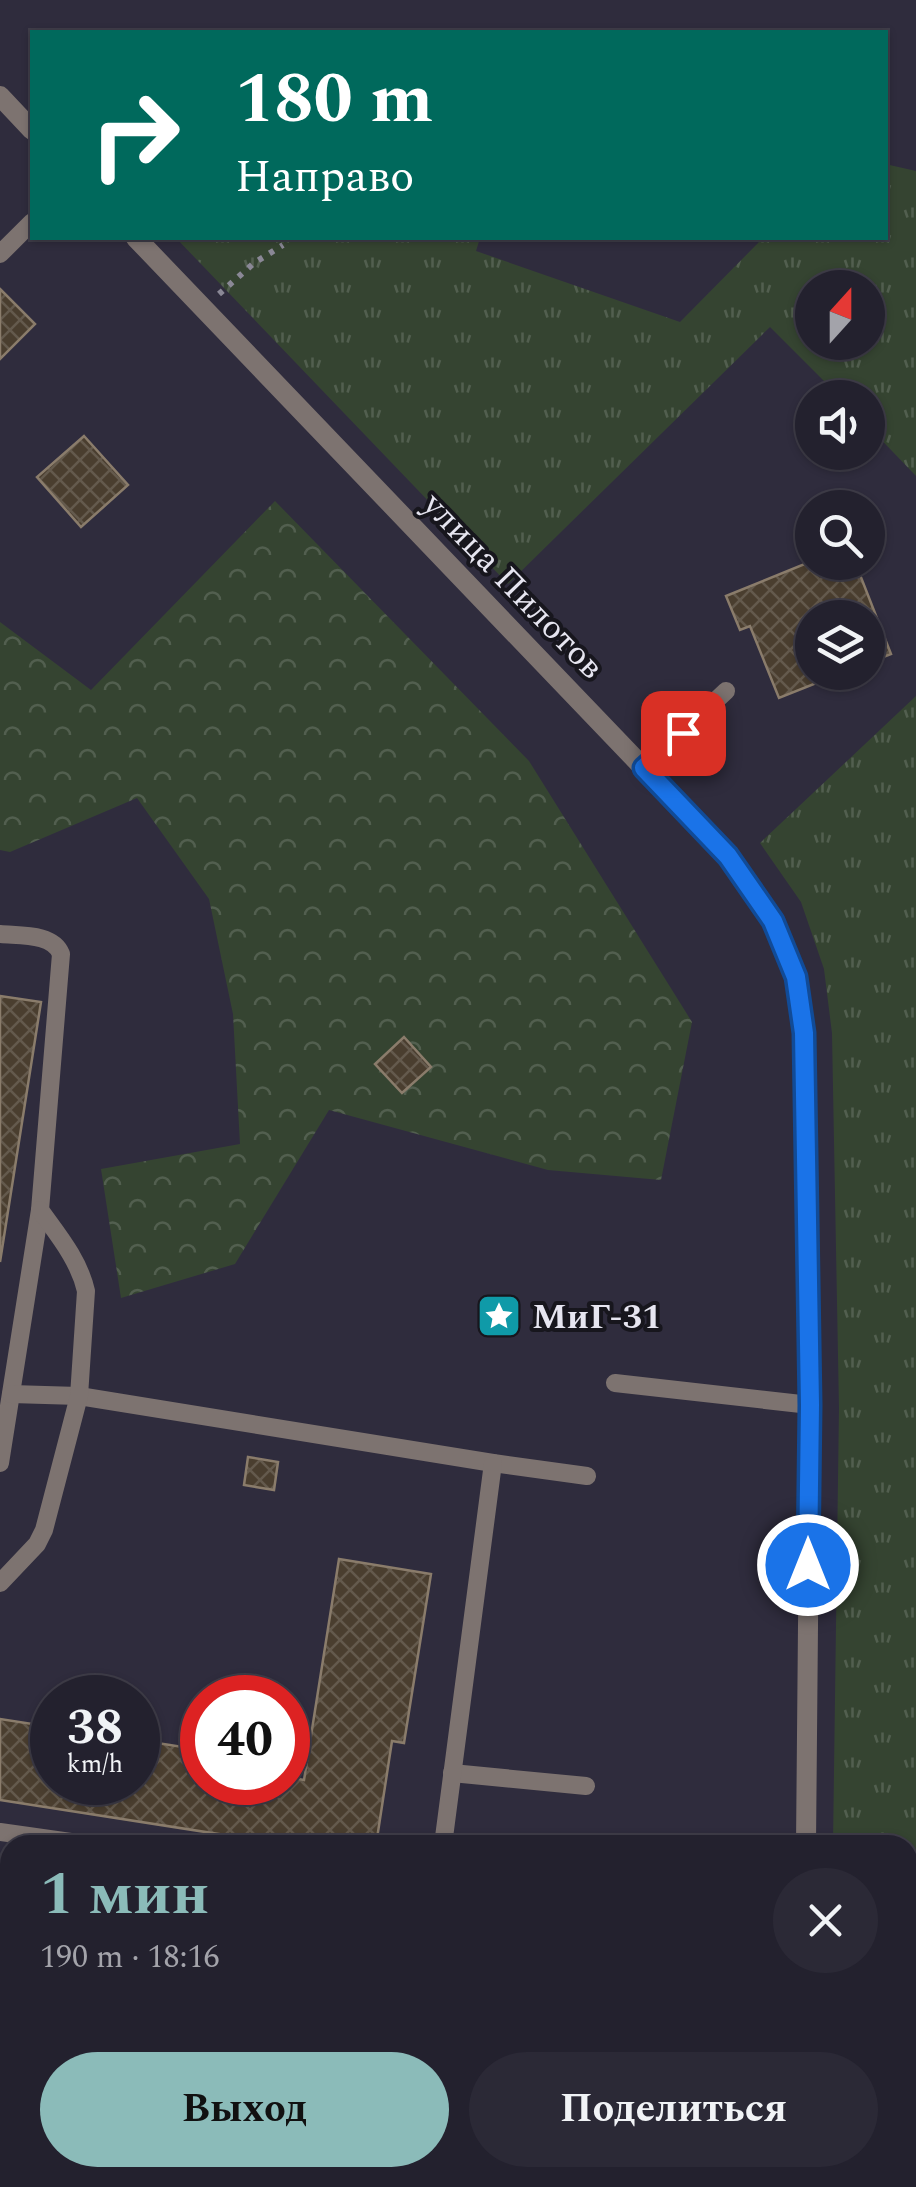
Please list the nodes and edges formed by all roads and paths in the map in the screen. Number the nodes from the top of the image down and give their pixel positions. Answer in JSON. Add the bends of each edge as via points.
{"nodes":[{"id":1,"x":0,"y":96,"type":"edge"},
{"id":2,"x":30,"y":128,"type":"edge"},
{"id":3,"x":30,"y":223,"type":"edge"},
{"id":4,"x":138,"y":240,"type":"edge"},
{"id":5,"x":3,"y":243,"type":"edge"},
{"id":6,"x":283,"y":245,"type":"dead end"},
{"id":7,"x":202,"y":307,"type":"junction"},
{"id":8,"x":726,"y":690,"type":"dead end"},
{"id":9,"x":644,"y":768,"type":"junction"},
{"id":10,"x":0,"y":934,"type":"edge"},
{"id":11,"x":40,"y":1210,"type":"junction"},
{"id":12,"x":615,"y":1383,"type":"dead end"},
{"id":13,"x":11,"y":1394,"type":"junction"},
{"id":14,"x":79,"y":1396,"type":"junction"},
{"id":15,"x":810,"y":1405,"type":"junction"},
{"id":16,"x":0,"y":1463,"type":"edge"},
{"id":17,"x":492,"y":1463,"type":"junction"},
{"id":18,"x":587,"y":1476,"type":"dead end"},
{"id":19,"x":0,"y":1584,"type":"edge"},
{"id":20,"x":452,"y":1773,"type":"junction"},
{"id":21,"x":586,"y":1786,"type":"dead end"},
{"id":22,"x":444,"y":1835,"type":"edge"},
{"id":23,"x":806,"y":1835,"type":"edge"}],
"edges":[{"from":1,"to":2,"type":"street"},
{"from":3,"to":5,"type":"lane"},
{"from":4,"to":7,"type":"street","name":"улица Пилотов"},
{"from":6,"to":7,"type":"path"},
{"from":7,"to":9,"type":"street","name":"улица Пилотов"},
{"from":8,"to":9,"type":"lane"},
{"from":9,"to":15,"type":"street","name":"улица Пилотов","via":[[728,856],[773,921],[796,977],[804,1033]]},
{"from":10,"to":11,"type":"lane","via":[[49,940],[61,954]]},
{"from":11,"to":13,"type":"lane"},
{"from":11,"to":14,"type":"lane","via":[[73,1257],[86,1291]]},
{"from":12,"to":15,"type":"lane"},
{"from":13,"to":14,"type":"lane"},
{"from":13,"to":16,"type":"lane"},
{"from":14,"to":17,"type":"lane"},
{"from":14,"to":19,"type":"lane","via":[[44,1530]]},
{"from":15,"to":23,"type":"street","name":"улица Пилотов"},
{"from":17,"to":18,"type":"lane"},
{"from":17,"to":20,"type":"lane"},
{"from":20,"to":21,"type":"lane"},
{"from":20,"to":22,"type":"lane"}]}
